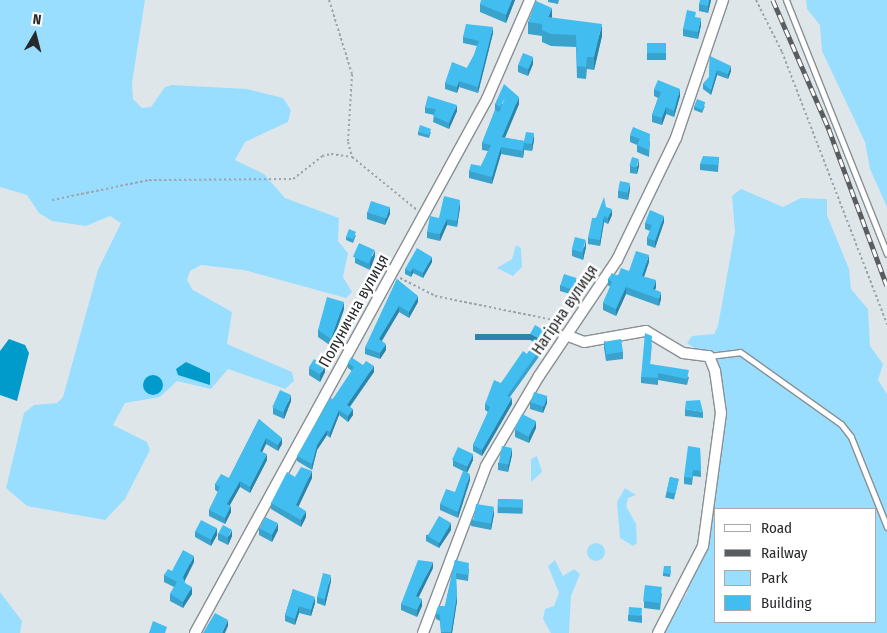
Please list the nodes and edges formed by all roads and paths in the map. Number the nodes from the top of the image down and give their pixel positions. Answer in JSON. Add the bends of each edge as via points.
{"nodes":[{"id":1,"x":329,"y":0,"type":"edge"},
{"id":2,"x":530,"y":0,"type":"edge"},
{"id":3,"x":723,"y":0,"type":"edge"},
{"id":4,"x":756,"y":0,"type":"edge"},
{"id":5,"x":786,"y":0,"type":"edge"},
{"id":6,"x":352,"y":157,"type":"junction"},
{"id":7,"x":52,"y":200,"type":"dead end"},
{"id":8,"x":422,"y":215,"type":"junction"},
{"id":9,"x":887,"y":254,"type":"edge"},
{"id":10,"x":394,"y":274,"type":"junction"},
{"id":11,"x":887,"y":324,"type":"edge"},
{"id":12,"x":573,"y":325,"type":"junction"},
{"id":13,"x":566,"y":335,"type":"junction"},
{"id":14,"x":710,"y":356,"type":"junction"},
{"id":15,"x":887,"y":527,"type":"edge"},
{"id":16,"x":195,"y":633,"type":"edge"},
{"id":17,"x":424,"y":633,"type":"edge"},
{"id":18,"x":658,"y":633,"type":"edge"}],
"edges":[{"from":1,"to":6,"type":"path","via":[[352,74],[348,142]]},
{"from":2,"to":8,"type":"street","name":"Полунична вулиця","via":[[486,99]]},
{"from":3,"to":12,"type":"street","name":"Нагірна вулиця","via":[[676,138],[617,260]]},
{"from":4,"to":11,"type":"path","via":[[782,52]]},
{"from":5,"to":9,"type":"lane"},
{"from":6,"to":7,"type":"path","via":[[324,155],[304,174],[287,180],[149,180]]},
{"from":6,"to":8,"type":"path"},
{"from":8,"to":10,"type":"street","name":"Полунична вулиця"},
{"from":10,"to":12,"type":"path","via":[[435,296]]},
{"from":10,"to":16,"type":"street","name":"Полунична вулиця","via":[[275,479]]},
{"from":12,"to":13,"type":"street","name":"Нагірна вулиця"},
{"from":13,"to":14,"type":"street","via":[[584,342],[646,331],[683,353]]},
{"from":13,"to":17,"type":"street","name":"Нагірна вулиця","via":[[486,466]]},
{"from":14,"to":15,"type":"lane","via":[[740,352],[840,424],[851,437]]},
{"from":14,"to":18,"type":"street","via":[[721,413],[708,523],[693,572]]}]}
